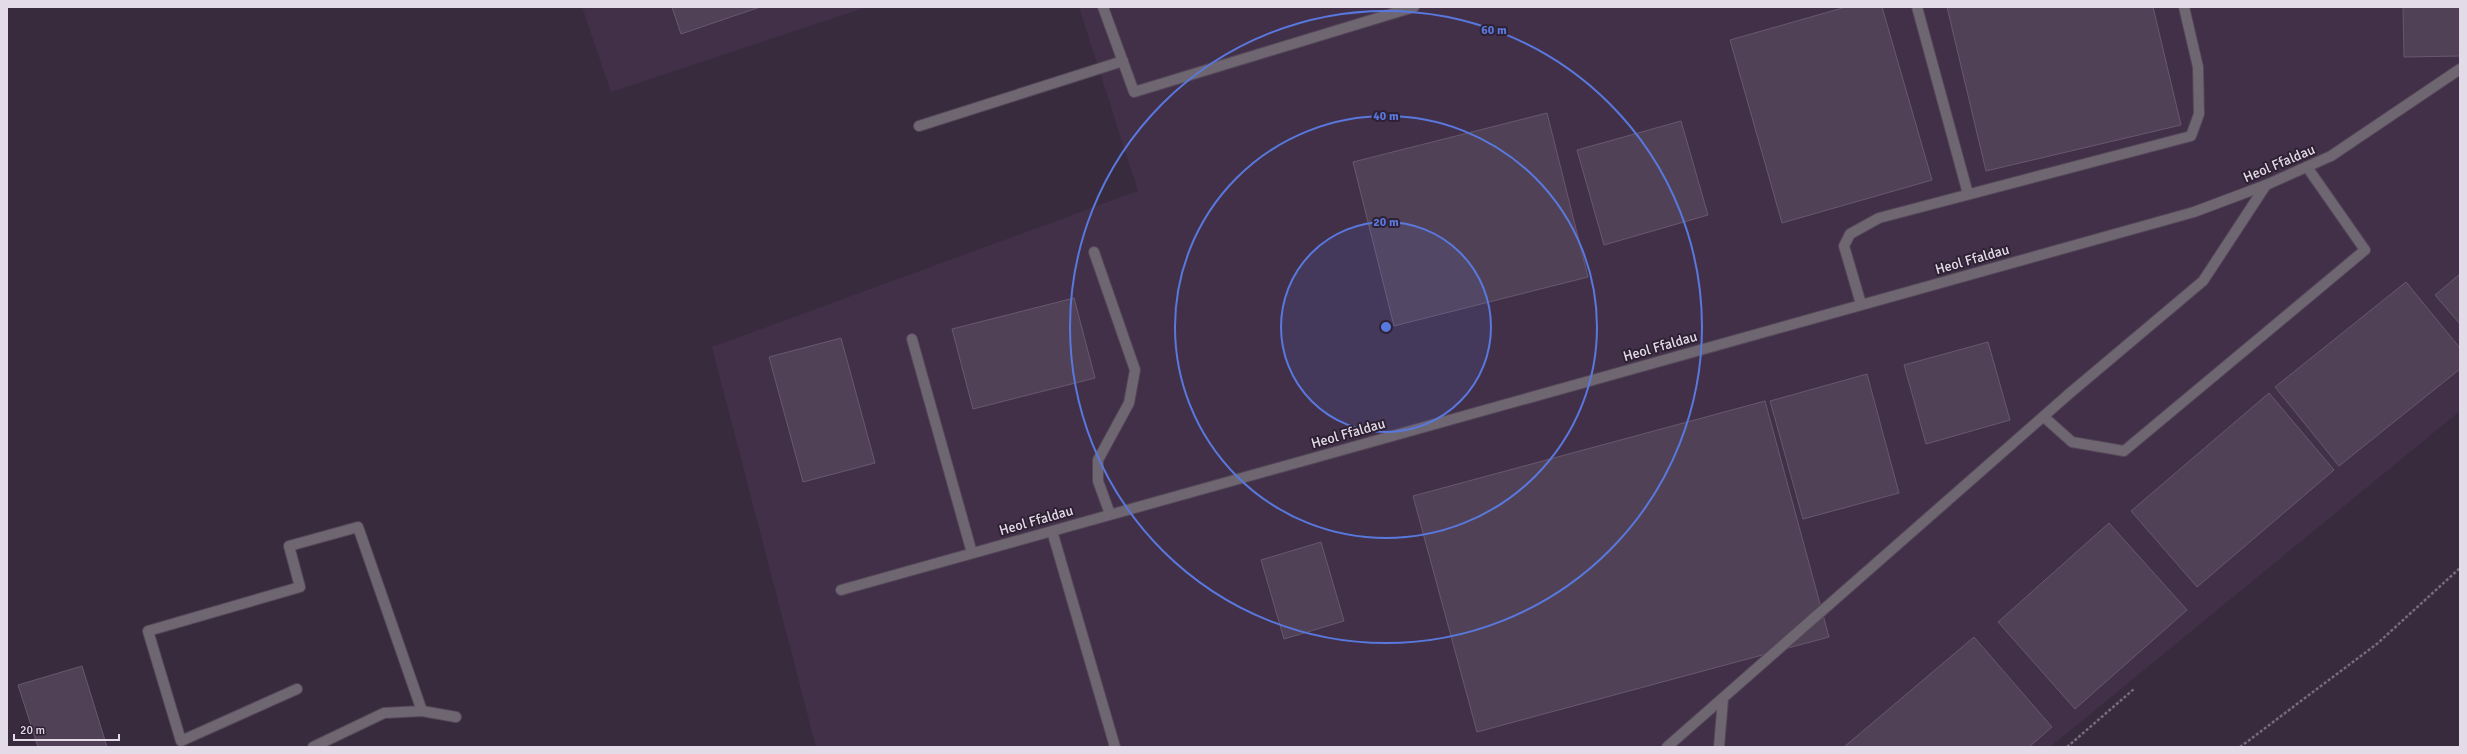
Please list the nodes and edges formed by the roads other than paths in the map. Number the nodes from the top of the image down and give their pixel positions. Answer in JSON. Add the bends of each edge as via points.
{"nodes":[{"id":1,"x":1103,"y":7,"type":"edge"},
{"id":2,"x":1414,"y":7,"type":"edge"},
{"id":3,"x":1917,"y":7,"type":"edge"},
{"id":4,"x":2184,"y":7,"type":"edge"},
{"id":5,"x":1122,"y":61,"type":"junction"},
{"id":6,"x":2460,"y":69,"type":"edge"},
{"id":7,"x":919,"y":126,"type":"dead end"},
{"id":8,"x":2307,"y":167,"type":"junction"},
{"id":9,"x":2266,"y":185,"type":"junction"},
{"id":10,"x":1968,"y":194,"type":"junction"},
{"id":11,"x":1094,"y":252,"type":"dead end"},
{"id":12,"x":1861,"y":304,"type":"junction"},
{"id":13,"x":912,"y":339,"type":"dead end"},
{"id":14,"x":2044,"y":417,"type":"junction"},
{"id":15,"x":1110,"y":514,"type":"junction"},
{"id":16,"x":1052,"y":530,"type":"junction"},
{"id":17,"x":972,"y":553,"type":"junction"},
{"id":18,"x":841,"y":590,"type":"dead end"},
{"id":19,"x":297,"y":689,"type":"dead end"},
{"id":20,"x":1723,"y":699,"type":"junction"},
{"id":21,"x":422,"y":711,"type":"junction"},
{"id":22,"x":456,"y":717,"type":"dead end"},
{"id":23,"x":313,"y":747,"type":"edge"},
{"id":24,"x":1114,"y":747,"type":"edge"},
{"id":25,"x":1667,"y":747,"type":"edge"},
{"id":26,"x":1719,"y":747,"type":"edge"}],
"edges":[{"from":1,"to":5,"type":"street"},
{"from":2,"to":5,"type":"street","via":[[1134,92]]},
{"from":3,"to":10,"type":"street"},
{"from":4,"to":10,"type":"street","via":[[2198,67],[2200,114],[2191,136]]},
{"from":5,"to":7,"type":"street"},
{"from":6,"to":8,"type":"street","name":"Heol Ffaldau","via":[[2331,156]]},
{"from":8,"to":9,"type":"street","name":"Heol Ffaldau"},
{"from":8,"to":14,"type":"street","via":[[2365,250],[2124,452],[2072,442]]},
{"from":9,"to":12,"type":"street","name":"Heol Ffaldau","via":[[2194,212]]},
{"from":9,"to":14,"type":"street","via":[[2203,281]]},
{"from":10,"to":12,"type":"street","via":[[1879,218],[1850,234],[1844,246]]},
{"from":11,"to":15,"type":"street","via":[[1135,370],[1129,403],[1098,460],[1098,481]]},
{"from":12,"to":15,"type":"street","name":"Heol Ffaldau"},
{"from":13,"to":17,"type":"street"},
{"from":14,"to":20,"type":"street"},
{"from":15,"to":16,"type":"street","name":"Heol Ffaldau"},
{"from":16,"to":17,"type":"street","name":"Heol Ffaldau"},
{"from":16,"to":24,"type":"street"},
{"from":17,"to":18,"type":"street","name":"Heol Ffaldau"},
{"from":19,"to":21,"type":"street","via":[[182,741],[148,631],[300,587],[289,546],[358,527]]},
{"from":20,"to":25,"type":"street"},
{"from":20,"to":26,"type":"street"},
{"from":21,"to":22,"type":"street"},
{"from":21,"to":23,"type":"street","via":[[384,713]]}]}
